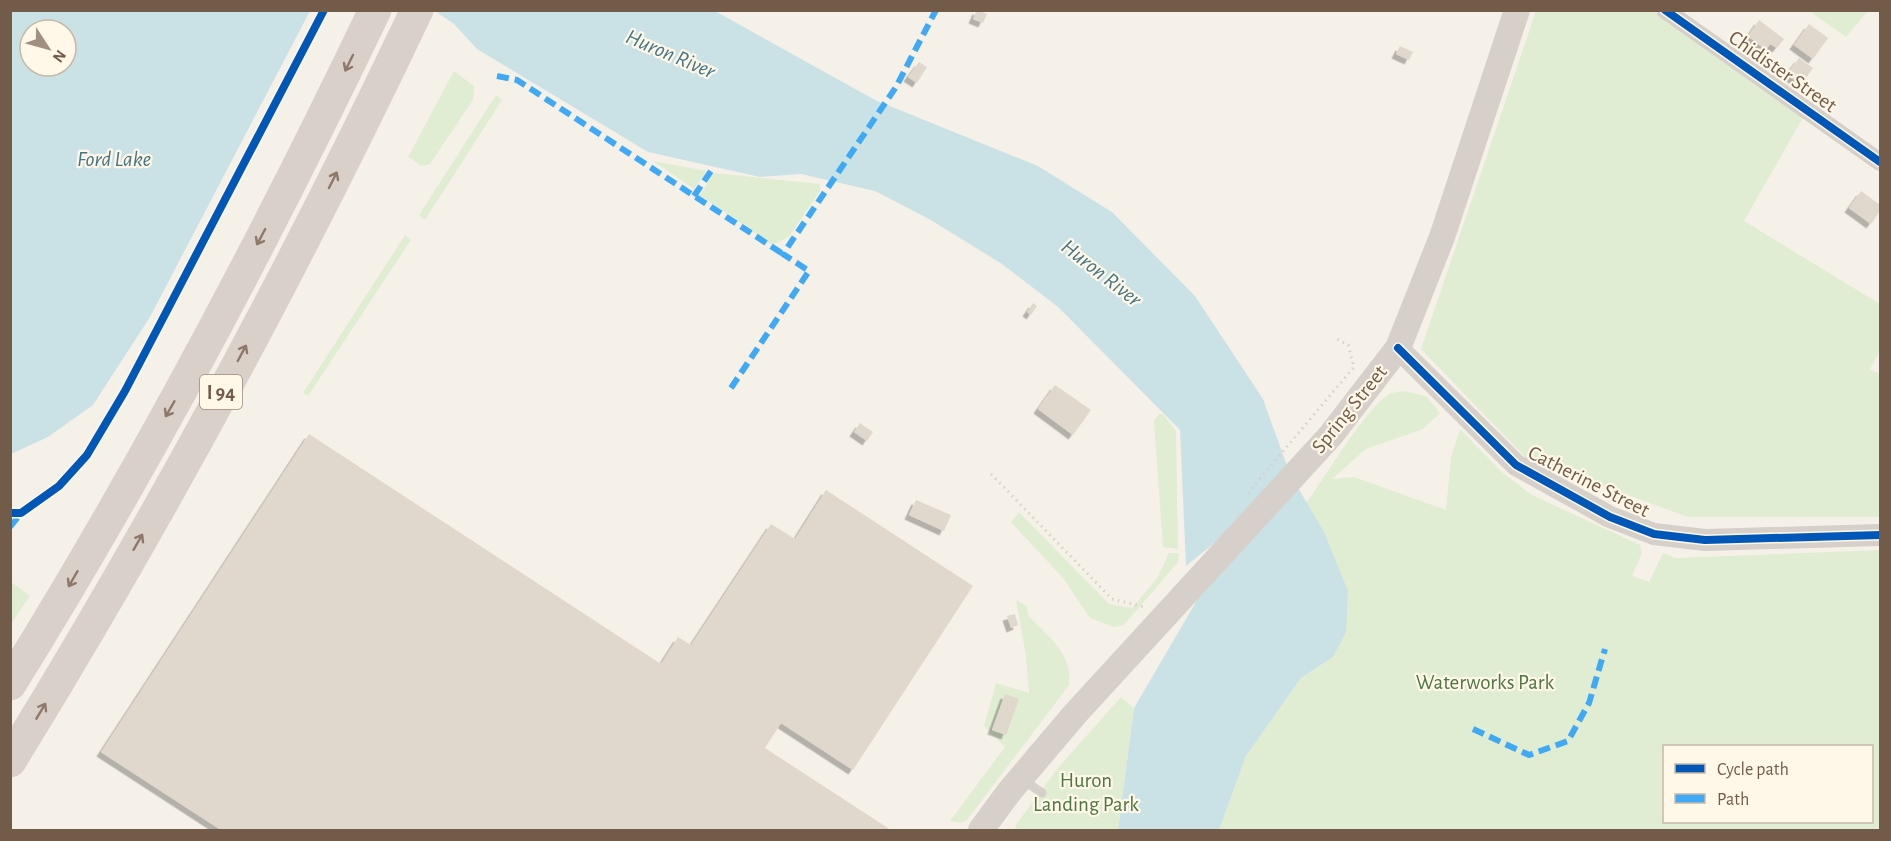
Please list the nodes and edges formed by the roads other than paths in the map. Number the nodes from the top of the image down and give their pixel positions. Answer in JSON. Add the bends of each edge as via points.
{"nodes":[{"id":1,"x":375,"y":10,"type":"edge"},
{"id":2,"x":1517,"y":10,"type":"edge"},
{"id":3,"x":1665,"y":10,"type":"edge"},
{"id":4,"x":417,"y":12,"type":"edge"},
{"id":5,"x":1881,"y":162,"type":"edge"},
{"id":6,"x":1398,"y":348,"type":"junction"},
{"id":7,"x":1881,"y":535,"type":"edge"},
{"id":8,"x":10,"y":684,"type":"edge"},
{"id":9,"x":10,"y":761,"type":"edge"},
{"id":10,"x":1020,"y":778,"type":"junction"},
{"id":11,"x":1042,"y":793,"type":"dead end"},
{"id":12,"x":981,"y":831,"type":"edge"}],
"edges":[{"from":1,"to":8,"type":"highway","number":"I 94","one_way":true,"via":[[185,383]]},
{"from":2,"to":6,"type":"main road","name":"Spring Street","via":[[1442,237]]},
{"from":3,"to":5,"type":"street","name":"Chidister Street"},
{"from":9,"to":4,"type":"highway","number":"I 94","one_way":true,"via":[[176,475],[288,268]]},
{"from":6,"to":7,"type":"street","name":"Catherine Street","via":[[1516,465],[1610,517],[1654,534],[1705,540]]},
{"from":6,"to":10,"type":"main road","name":"Spring Street","via":[[1331,435],[1149,616]]},
{"from":10,"to":11,"type":"lane"},
{"from":10,"to":12,"type":"main road","name":"Spring Street"}]}
